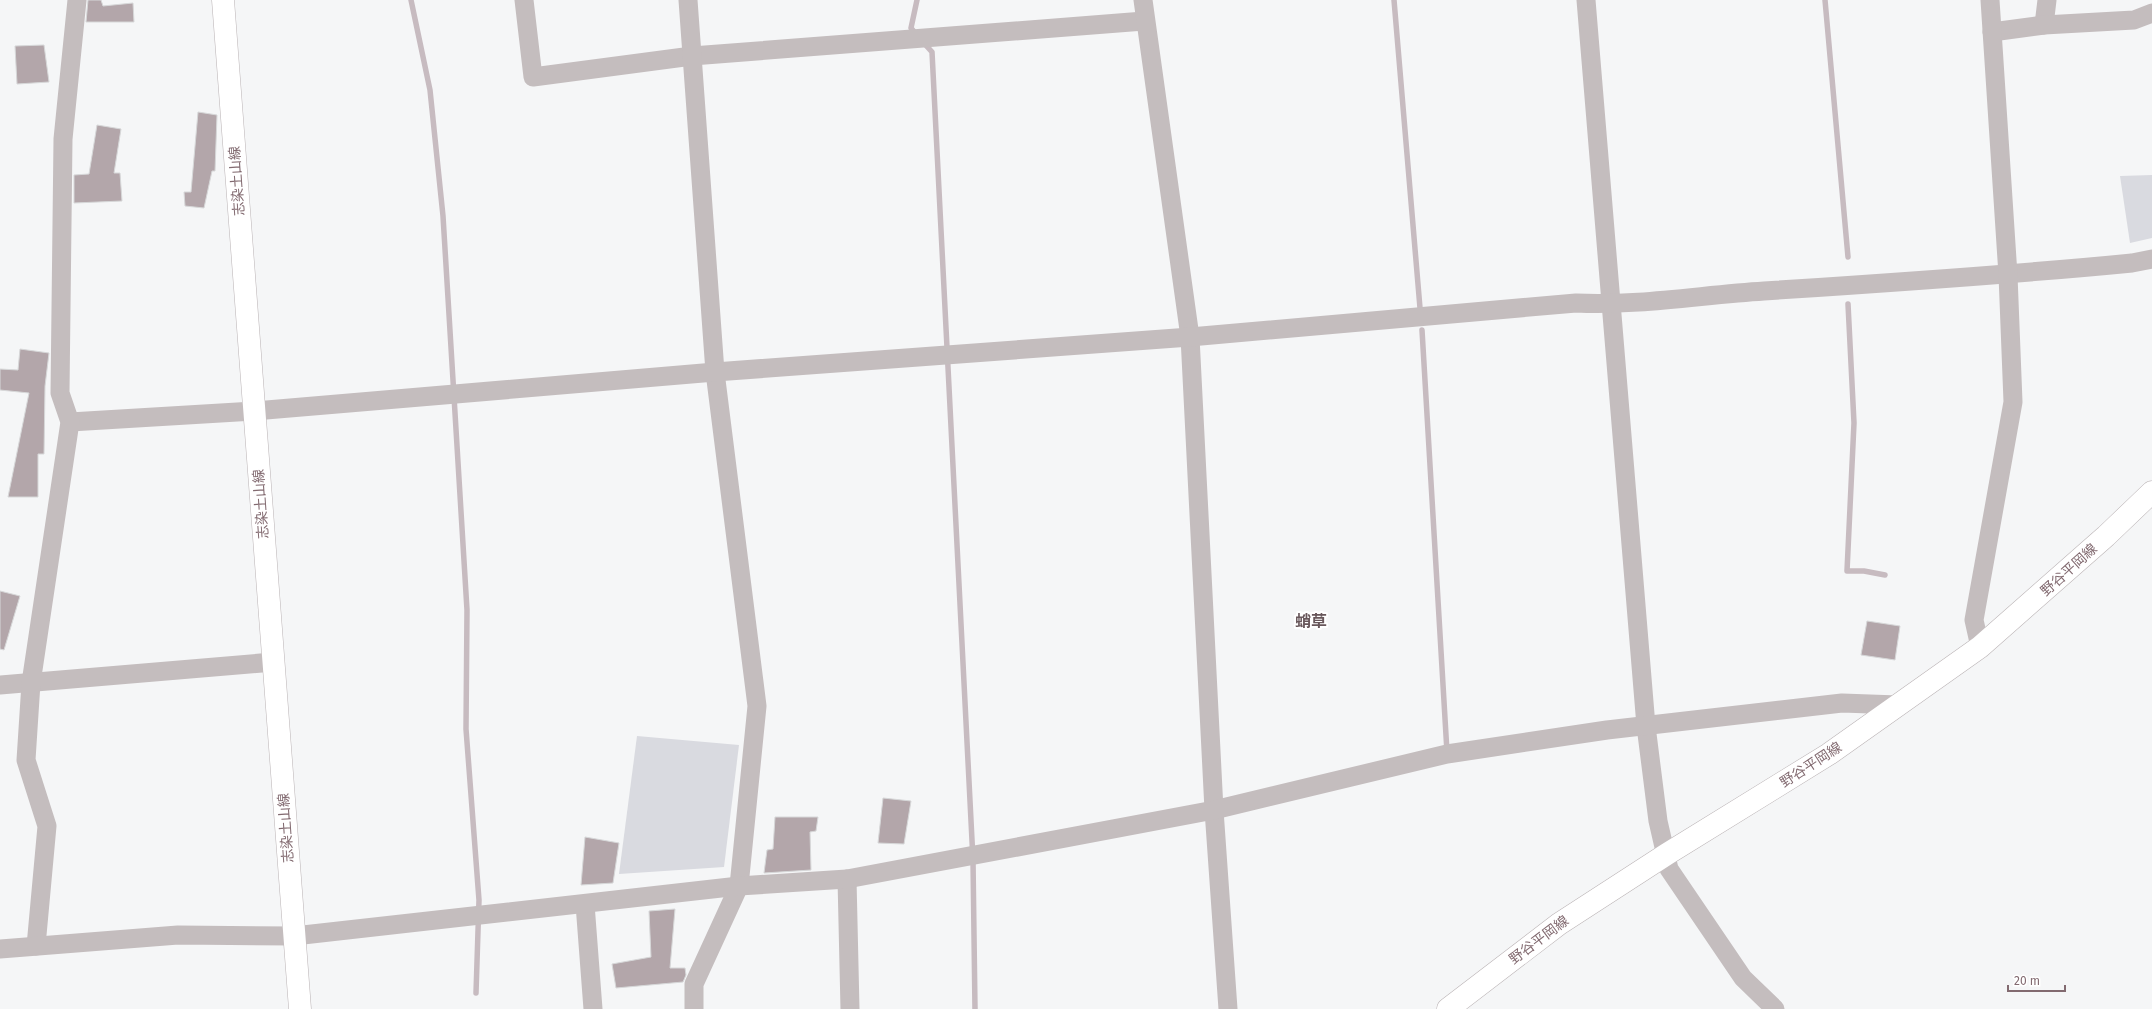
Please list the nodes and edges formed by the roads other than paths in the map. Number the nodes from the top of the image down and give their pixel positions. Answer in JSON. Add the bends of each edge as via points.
{"nodes":[{"id":1,"x":77,"y":0,"type":"edge"},
{"id":2,"x":223,"y":0,"type":"edge"},
{"id":3,"x":524,"y":0,"type":"edge"},
{"id":4,"x":688,"y":0,"type":"edge"},
{"id":5,"x":1143,"y":0,"type":"edge"},
{"id":6,"x":1586,"y":0,"type":"edge"},
{"id":7,"x":1990,"y":0,"type":"edge"},
{"id":8,"x":2047,"y":0,"type":"edge"},
{"id":9,"x":2152,"y":13,"type":"edge"},
{"id":10,"x":1144,"y":21,"type":"junction"},
{"id":11,"x":2044,"y":25,"type":"junction"},
{"id":12,"x":1992,"y":32,"type":"junction"},
{"id":13,"x":692,"y":56,"type":"junction"},
{"id":14,"x":2152,"y":259,"type":"edge"},
{"id":15,"x":2008,"y":275,"type":"junction"},
{"id":16,"x":1611,"y":304,"type":"junction"},
{"id":17,"x":1190,"y":337,"type":"junction"},
{"id":18,"x":715,"y":372,"type":"junction"},
{"id":19,"x":254,"y":411,"type":"junction"},
{"id":20,"x":70,"y":422,"type":"junction"},
{"id":21,"x":2152,"y":492,"type":"edge"},
{"id":22,"x":1980,"y":647,"type":"junction"},
{"id":23,"x":273,"y":662,"type":"junction"},
{"id":24,"x":31,"y":683,"type":"junction"},
{"id":25,"x":0,"y":685,"type":"edge"},
{"id":26,"x":1898,"y":705,"type":"junction"},
{"id":27,"x":1646,"y":726,"type":"junction"},
{"id":28,"x":1214,"y":810,"type":"junction"},
{"id":29,"x":1666,"y":854,"type":"junction"},
{"id":30,"x":847,"y":880,"type":"junction"},
{"id":31,"x":739,"y":886,"type":"junction"},
{"id":32,"x":585,"y":904,"type":"junction"},
{"id":33,"x":294,"y":936,"type":"junction"},
{"id":34,"x":36,"y":946,"type":"junction"},
{"id":35,"x":0,"y":949,"type":"edge"},
{"id":36,"x":300,"y":1009,"type":"edge"},
{"id":37,"x":593,"y":1009,"type":"edge"},
{"id":38,"x":694,"y":1009,"type":"edge"},
{"id":39,"x":850,"y":1009,"type":"edge"},
{"id":40,"x":1228,"y":1009,"type":"edge"},
{"id":41,"x":1448,"y":1009,"type":"edge"},
{"id":42,"x":1775,"y":1009,"type":"edge"}],
"edges":[{"from":1,"to":20,"type":"street","via":[[63,139],[60,393]]},
{"from":2,"to":19,"type":"main road","name":"志染土山線"},
{"from":3,"to":13,"type":"street","via":[[533,77]]},
{"from":4,"to":13,"type":"street"},
{"from":5,"to":10,"type":"street"},
{"from":6,"to":16,"type":"street"},
{"from":7,"to":12,"type":"street"},
{"from":8,"to":11,"type":"street"},
{"from":9,"to":11,"type":"street","via":[[2134,20]]},
{"from":10,"to":13,"type":"street","via":[[898,38]]},
{"from":10,"to":17,"type":"street"},
{"from":11,"to":12,"type":"street"},
{"from":12,"to":15,"type":"street"},
{"from":13,"to":18,"type":"street"},
{"from":14,"to":15,"type":"street"},
{"from":15,"to":16,"type":"street"},
{"from":15,"to":22,"type":"street","via":[[2012,402],[1974,620]]},
{"from":16,"to":17,"type":"street","via":[[1576,303]]},
{"from":16,"to":27,"type":"street"},
{"from":17,"to":18,"type":"street"},
{"from":17,"to":28,"type":"street"},
{"from":18,"to":19,"type":"street"},
{"from":18,"to":31,"type":"street","via":[[757,706]]},
{"from":19,"to":20,"type":"street"},
{"from":19,"to":23,"type":"main road","name":"志染土山線"},
{"from":20,"to":24,"type":"street"},
{"from":21,"to":22,"type":"main road","name":"野谷平岡線"},
{"from":22,"to":26,"type":"main road","name":"野谷平岡線"},
{"from":23,"to":24,"type":"street"},
{"from":23,"to":33,"type":"main road","name":"志染土山線"},
{"from":24,"to":25,"type":"street"},
{"from":24,"to":34,"type":"street","via":[[26,760],[47,826]]},
{"from":26,"to":27,"type":"street","via":[[1842,703]]},
{"from":26,"to":29,"type":"main road","name":"野谷平岡線","via":[[1829,754]]},
{"from":27,"to":28,"type":"street","via":[[1447,754]]},
{"from":27,"to":29,"type":"street","via":[[1658,821]]},
{"from":28,"to":30,"type":"street"},
{"from":28,"to":40,"type":"street"},
{"from":29,"to":41,"type":"main road","name":"野谷平岡線","via":[[1559,924]]},
{"from":29,"to":42,"type":"street","via":[[1669,869],[1743,978]]},
{"from":30,"to":31,"type":"street"},
{"from":30,"to":39,"type":"street"},
{"from":31,"to":32,"type":"street"},
{"from":31,"to":38,"type":"street","via":[[694,984]]},
{"from":32,"to":33,"type":"street"},
{"from":32,"to":37,"type":"street"},
{"from":33,"to":34,"type":"street","via":[[178,935]]},
{"from":33,"to":36,"type":"main road","name":"志染土山線"},
{"from":34,"to":35,"type":"street"}]}
